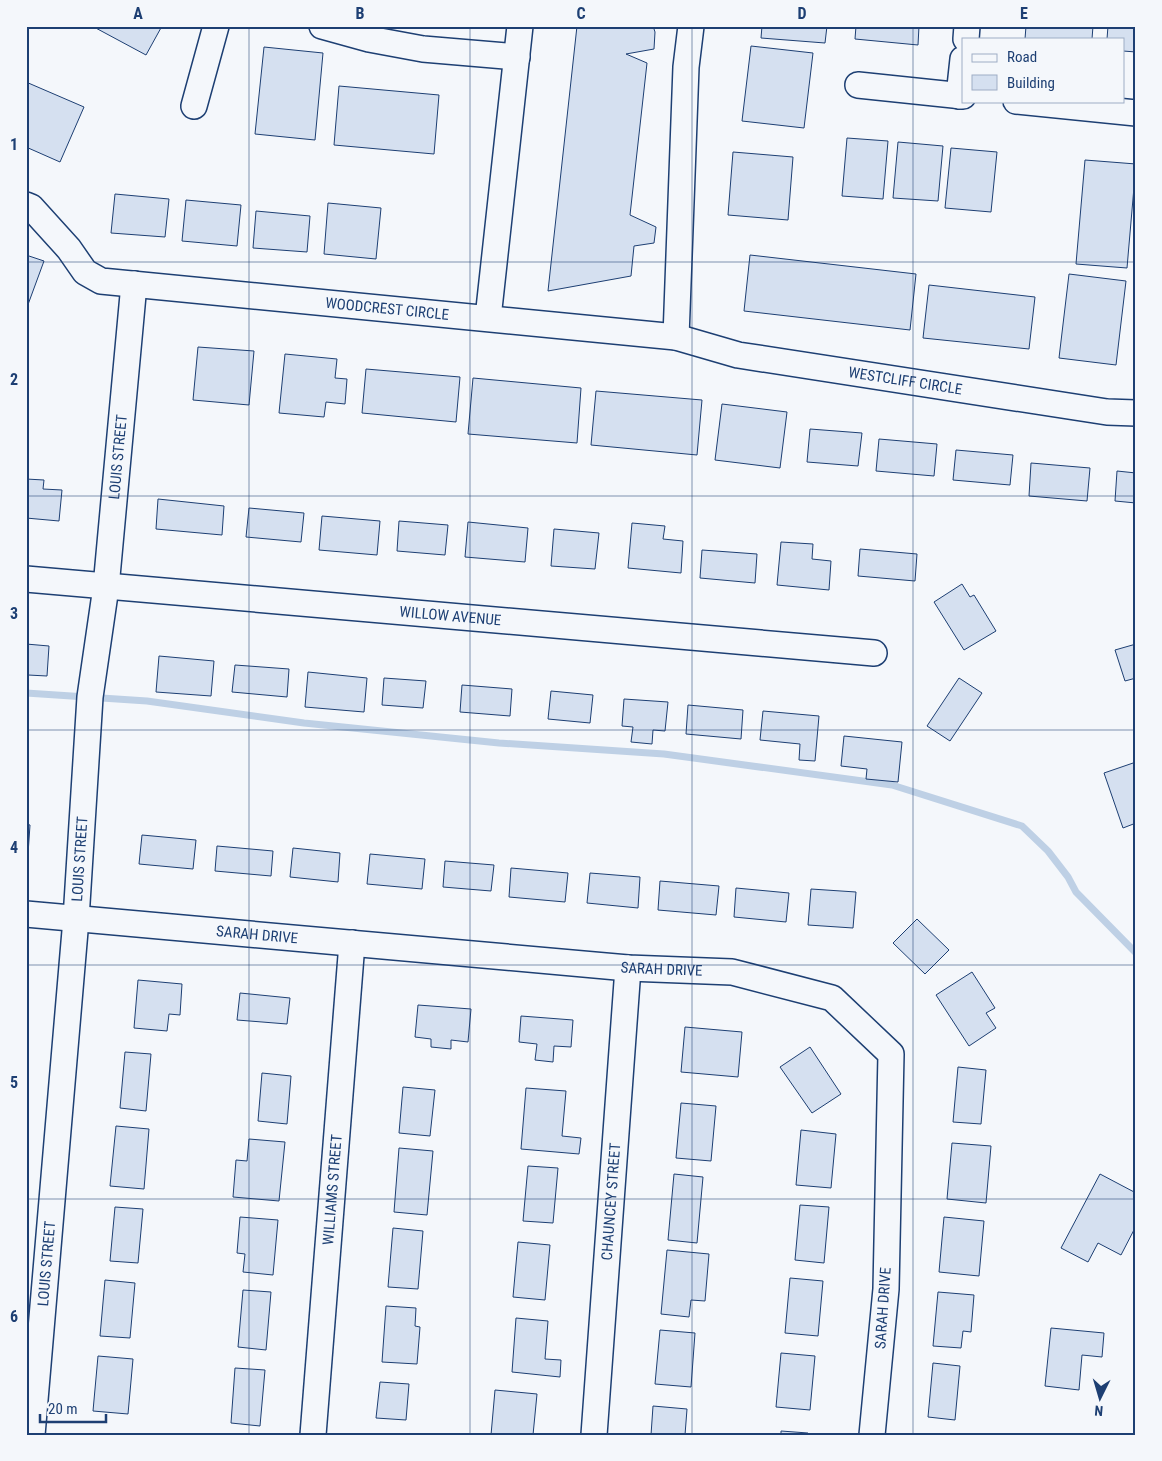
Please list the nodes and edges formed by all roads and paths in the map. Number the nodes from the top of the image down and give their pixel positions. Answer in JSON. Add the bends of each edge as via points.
{"nodes":[{"id":1,"x":216,"y":26,"type":"edge"},
{"id":2,"x":322,"y":26,"type":"edge"},
{"id":3,"x":520,"y":26,"type":"edge"},
{"id":4,"x":691,"y":26,"type":"edge"},
{"id":5,"x":517,"y":57,"type":"junction"},
{"id":6,"x":962,"y":78,"type":"edge"},
{"id":7,"x":858,"y":85,"type":"dead end"},
{"id":8,"x":961,"y":96,"type":"edge"},
{"id":9,"x":1026,"y":102,"type":"edge"},
{"id":10,"x":194,"y":106,"type":"dead end"},
{"id":11,"x":1136,"y":113,"type":"edge"},
{"id":12,"x":26,"y":205,"type":"edge"},
{"id":13,"x":134,"y":284,"type":"junction"},
{"id":14,"x":488,"y":318,"type":"junction"},
{"id":15,"x":676,"y":337,"type":"junction"},
{"id":16,"x":1136,"y":413,"type":"edge"},
{"id":17,"x":26,"y":579,"type":"edge"},
{"id":18,"x":106,"y":587,"type":"junction"},
{"id":19,"x":874,"y":653,"type":"dead end"},
{"id":20,"x":26,"y":914,"type":"edge"},
{"id":21,"x":76,"y":919,"type":"junction"},
{"id":22,"x":352,"y":943,"type":"junction"},
{"id":23,"x":628,"y":968,"type":"junction"},
{"id":24,"x":32,"y":1435,"type":"edge"},
{"id":25,"x":313,"y":1435,"type":"edge"},
{"id":26,"x":594,"y":1435,"type":"edge"},
{"id":27,"x":872,"y":1435,"type":"edge"}],
"edges":[{"from":1,"to":10,"type":"street"},
{"from":2,"to":5,"type":"street","via":[[424,49]]},
{"from":3,"to":5,"type":"street"},
{"from":4,"to":15,"type":"street","via":[[686,67]]},
{"from":5,"to":14,"type":"street"},
{"from":6,"to":8,"type":"street"},
{"from":7,"to":8,"type":"street"},
{"from":9,"to":11,"type":"street"},
{"from":12,"to":13,"type":"street","name":"WOODCREST CIRCLE","via":[[69,249],[85,272],[101,281]]},
{"from":13,"to":14,"type":"street","name":"WOODCREST CIRCLE"},
{"from":13,"to":18,"type":"street","name":"LOUIS STREET"},
{"from":14,"to":15,"type":"street","name":"WESTCLIFF CIRCLE"},
{"from":15,"to":16,"type":"street","name":"WESTCLIFF CIRCLE","via":[[738,355],[1107,412]]},
{"from":17,"to":18,"type":"street","name":"WILLOW AVENUE"},
{"from":18,"to":19,"type":"street","name":"WILLOW AVENUE"},
{"from":18,"to":21,"type":"street","name":"LOUIS STREET","via":[[90,697]]},
{"from":20,"to":21,"type":"street","name":"SARAH DRIVE"},
{"from":21,"to":22,"type":"street","name":"SARAH DRIVE"},
{"from":21,"to":24,"type":"street","name":"LOUIS STREET"},
{"from":22,"to":23,"type":"street","name":"SARAH DRIVE"},
{"from":22,"to":25,"type":"street","name":"WILLIAMS STREET"},
{"from":23,"to":26,"type":"street","name":"CHAUNCEY STREET"},
{"from":23,"to":27,"type":"street","name":"SARAH DRIVE","via":[[732,972],[832,998],[891,1054],[886,1289]]}]}
